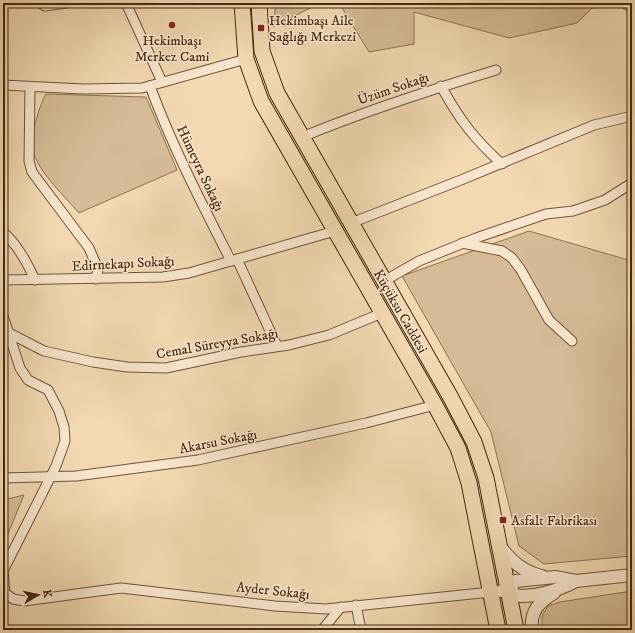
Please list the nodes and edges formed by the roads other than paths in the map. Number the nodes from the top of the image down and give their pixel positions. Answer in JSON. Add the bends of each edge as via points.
{"nodes":[{"id":1,"x":40,"y":3,"type":"edge"},
{"id":2,"x":66,"y":3,"type":"edge"},
{"id":3,"x":126,"y":3,"type":"edge"},
{"id":4,"x":242,"y":3,"type":"edge"},
{"id":5,"x":259,"y":3,"type":"edge"},
{"id":6,"x":264,"y":54,"type":"junction"},
{"id":7,"x":246,"y":59,"type":"junction"},
{"id":8,"x":496,"y":70,"type":"dead end"},
{"id":9,"x":162,"y":82,"type":"junction"},
{"id":10,"x":3,"y":85,"type":"edge"},
{"id":11,"x":150,"y":86,"type":"junction"},
{"id":12,"x":442,"y":86,"type":"junction"},
{"id":13,"x":30,"y":87,"type":"junction"},
{"id":14,"x":632,"y":116,"type":"edge"},
{"id":15,"x":302,"y":137,"type":"junction"},
{"id":16,"x":502,"y":164,"type":"junction"},
{"id":17,"x":632,"y":183,"type":"edge"},
{"id":18,"x":351,"y":223,"type":"junction"},
{"id":19,"x":335,"y":231,"type":"junction"},
{"id":20,"x":3,"y":232,"type":"edge"},
{"id":21,"x":462,"y":243,"type":"junction"},
{"id":22,"x":234,"y":260,"type":"junction"},
{"id":23,"x":96,"y":279,"type":"junction"},
{"id":24,"x":3,"y":280,"type":"edge"},
{"id":25,"x":35,"y":280,"type":"junction"},
{"id":26,"x":384,"y":281,"type":"junction"},
{"id":27,"x":369,"y":290,"type":"junction"},
{"id":28,"x":396,"y":302,"type":"junction"},
{"id":29,"x":382,"y":313,"type":"junction"},
{"id":30,"x":3,"y":316,"type":"edge"},
{"id":31,"x":8,"y":333,"type":"junction"},
{"id":32,"x":572,"y":342,"type":"dead end"},
{"id":33,"x":277,"y":346,"type":"junction"},
{"id":34,"x":435,"y":405,"type":"junction"},
{"id":35,"x":51,"y":476,"type":"junction"},
{"id":36,"x":3,"y":478,"type":"edge"},
{"id":37,"x":473,"y":504,"type":"junction"},
{"id":38,"x":500,"y":546,"type":"junction"},
{"id":39,"x":632,"y":575,"type":"edge"},
{"id":40,"x":555,"y":577,"type":"junction"},
{"id":41,"x":576,"y":581,"type":"junction"},
{"id":42,"x":508,"y":590,"type":"junction"},
{"id":43,"x":557,"y":591,"type":"junction"},
{"id":44,"x":491,"y":592,"type":"junction"},
{"id":45,"x":356,"y":606,"type":"junction"},
{"id":46,"x":341,"y":607,"type":"junction"},
{"id":47,"x":322,"y":630,"type":"edge"},
{"id":48,"x":361,"y":630,"type":"edge"},
{"id":49,"x":498,"y":630,"type":"edge"},
{"id":50,"x":516,"y":630,"type":"edge"},
{"id":51,"x":532,"y":630,"type":"edge"}],
"edges":[{"from":1,"to":2,"type":"street","via":[[45,6]]},
{"from":3,"to":9,"type":"street"},
{"from":4,"to":7,"type":"main road","name":"Küçüksu Caddesi"},
{"from":5,"to":6,"type":"main road","name":"Küçüksu Caddesi"},
{"from":6,"to":7,"type":"main road"},
{"from":6,"to":15,"type":"main road","name":"Küçüksu Caddesi","via":[[277,93]]},
{"from":7,"to":9,"type":"street"},
{"from":7,"to":19,"type":"main road","name":"Küçüksu Caddesi","via":[[261,101]]},
{"from":8,"to":12,"type":"street","name":"Üzüm Sokağı"},
{"from":9,"to":11,"type":"street"},
{"from":10,"to":13,"type":"street"},
{"from":11,"to":13,"type":"street","via":[[82,89]]},
{"from":11,"to":22,"type":"street","name":"Hümeyra Sokağı","via":[[192,184]]},
{"from":12,"to":15,"type":"street","name":"Üzüm Sokağı"},
{"from":12,"to":16,"type":"street","via":[[457,115],[482,146]]},
{"from":13,"to":23,"type":"street","via":[[30,166],[44,189],[89,248],[98,269]]},
{"from":14,"to":16,"type":"street","via":[[594,125]]},
{"from":15,"to":18,"type":"main road","name":"Küçüksu Caddesi"},
{"from":16,"to":18,"type":"street"},
{"from":17,"to":21,"type":"street","via":[[605,200],[573,210],[546,214]]},
{"from":18,"to":19,"type":"main road"},
{"from":18,"to":26,"type":"main road","name":"Küçüksu Caddesi"},
{"from":19,"to":22,"type":"street","name":"Edirnekapı Sokağı"},
{"from":19,"to":27,"type":"main road","name":"Küçüksu Caddesi"},
{"from":20,"to":25,"type":"street","via":[[23,256]]},
{"from":21,"to":26,"type":"street","via":[[419,261]]},
{"from":21,"to":32,"type":"street","via":[[502,251],[512,258],[549,320]]},
{"from":22,"to":23,"type":"street","name":"Edirnekapı Sokağı","via":[[189,273],[163,277]]},
{"from":22,"to":33,"type":"street","name":"Hümeyra Sokağı"},
{"from":23,"to":25,"type":"street","name":"Edirnekapı Sokağı"},
{"from":24,"to":25,"type":"street","name":"Edirnekapı Sokağı"},
{"from":26,"to":27,"type":"main road"},
{"from":26,"to":28,"type":"main road","name":"Küçüksu Caddesi"},
{"from":27,"to":29,"type":"main road","name":"Küçüksu Caddesi"},
{"from":28,"to":29,"type":"main road"},
{"from":28,"to":38,"type":"main road","name":"Küçüksu Caddesi","via":[[474,442],[486,478]]},
{"from":29,"to":33,"type":"street","name":"Cemal Süreyya Sokağı","via":[[328,335]]},
{"from":29,"to":34,"type":"main road","name":"Küçüksu Caddesi"},
{"from":30,"to":31,"type":"street"},
{"from":31,"to":33,"type":"street","name":"Cemal Süreyya Sokağı","via":[[44,351],[127,367],[166,368]]},
{"from":31,"to":35,"type":"street","via":[[20,368],[28,380],[48,390],[59,410],[65,441]]},
{"from":34,"to":35,"type":"street","name":"Akarsu Sokağı","via":[[198,460],[76,476]]},
{"from":34,"to":37,"type":"main road","name":"Küçüksu Caddesi","via":[[458,448]]},
{"from":35,"to":36,"type":"street","name":"Akarsu Sokağı"},
{"from":35,"to":46,"type":"street","name":"Ayder Sokağı","via":[[3,571],[5,593],[13,599],[24,601],[120,588],[275,606],[326,609]]},
{"from":37,"to":42,"type":"main road","via":[[484,514],[498,581]]},
{"from":37,"to":44,"type":"main road","name":"Küçüksu Caddesi"},
{"from":38,"to":40,"type":"street","via":[[508,558],[525,571]]},
{"from":38,"to":42,"type":"main road","name":"Küçüksu Caddesi"},
{"from":39,"to":41,"type":"street"},
{"from":40,"to":41,"type":"street"},
{"from":40,"to":42,"type":"street","via":[[516,581]]},
{"from":41,"to":43,"type":"street"},
{"from":42,"to":43,"type":"street","via":[[520,596]]},
{"from":42,"to":44,"type":"street"},
{"from":42,"to":50,"type":"main road","name":"Küçüksu Caddesi"},
{"from":43,"to":51,"type":"street","via":[[537,605],[533,613]]},
{"from":44,"to":45,"type":"street","name":"Ayder Sokağı"},
{"from":44,"to":49,"type":"main road","name":"Küçüksu Caddesi"},
{"from":45,"to":46,"type":"street","name":"Ayder Sokağı"},
{"from":45,"to":48,"type":"street"},
{"from":46,"to":47,"type":"street"}]}
